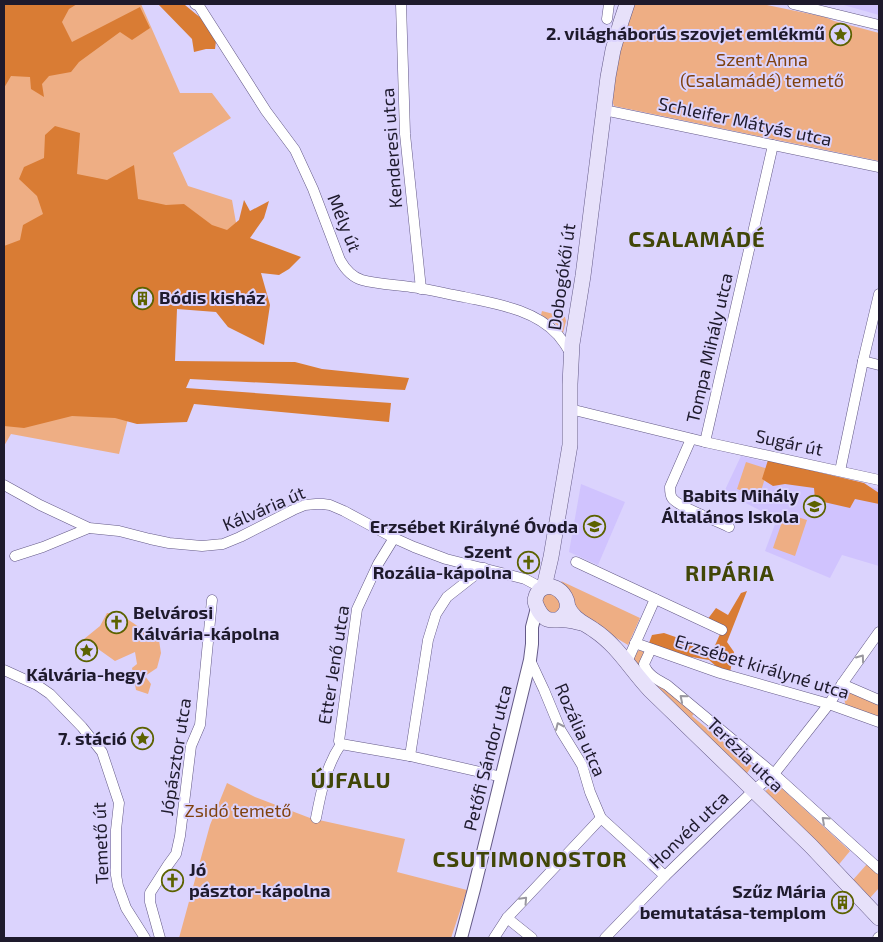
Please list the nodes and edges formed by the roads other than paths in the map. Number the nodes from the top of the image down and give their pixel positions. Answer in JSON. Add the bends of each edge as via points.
{"nodes":[{"id":1,"x":195,"y":4,"type":"edge"},
{"id":2,"x":401,"y":4,"type":"edge"},
{"id":3,"x":609,"y":4,"type":"edge"},
{"id":4,"x":627,"y":4,"type":"edge"},
{"id":5,"x":793,"y":4,"type":"edge"},
{"id":6,"x":607,"y":19,"type":"dead end"},
{"id":7,"x":879,"y":25,"type":"edge"},
{"id":8,"x":604,"y":110,"type":"junction"},
{"id":9,"x":773,"y":144,"type":"junction"},
{"id":10,"x":879,"y":167,"type":"edge"},
{"id":11,"x":421,"y":289,"type":"junction"},
{"id":12,"x":879,"y":294,"type":"edge"},
{"id":13,"x":572,"y":354,"type":"junction"},
{"id":14,"x":863,"y":362,"type":"junction"},
{"id":15,"x":879,"y":365,"type":"edge"},
{"id":16,"x":570,"y":409,"type":"junction"},
{"id":17,"x":691,"y":438,"type":"junction"},
{"id":18,"x":705,"y":442,"type":"junction"},
{"id":19,"x":840,"y":471,"type":"junction"},
{"id":20,"x":879,"y":480,"type":"edge"},
{"id":21,"x":4,"y":485,"type":"edge"},
{"id":22,"x":729,"y":526,"type":"dead end"},
{"id":23,"x":90,"y":528,"type":"junction"},
{"id":24,"x":394,"y":538,"type":"junction"},
{"id":25,"x":15,"y":556,"type":"dead end"},
{"id":26,"x":576,"y":562,"type":"dead end"},
{"id":27,"x":484,"y":568,"type":"junction"},
{"id":28,"x":541,"y":587,"type":"junction"},
{"id":29,"x":212,"y":600,"type":"dead end"},
{"id":30,"x":655,"y":600,"type":"junction"},
{"id":31,"x":568,"y":607,"type":"junction"},
{"id":32,"x":547,"y":615,"type":"junction"},
{"id":33,"x":583,"y":623,"type":"junction"},
{"id":34,"x":722,"y":630,"type":"dead end"},
{"id":35,"x":879,"y":632,"type":"edge"},
{"id":36,"x":635,"y":644,"type":"junction"},
{"id":37,"x":651,"y":649,"type":"junction"},
{"id":38,"x":530,"y":660,"type":"junction"},
{"id":39,"x":627,"y":662,"type":"junction"},
{"id":40,"x":4,"y":670,"type":"edge"},
{"id":41,"x":842,"y":684,"type":"junction"},
{"id":42,"x":879,"y":700,"type":"edge"},
{"id":43,"x":829,"y":704,"type":"junction"},
{"id":44,"x":879,"y":722,"type":"edge"},
{"id":45,"x":341,"y":744,"type":"junction"},
{"id":46,"x":410,"y":756,"type":"junction"},
{"id":47,"x":774,"y":774,"type":"junction"},
{"id":48,"x":502,"y":777,"type":"junction"},
{"id":49,"x":754,"y":790,"type":"junction"},
{"id":50,"x":316,"y":818,"type":"dead end"},
{"id":51,"x":601,"y":818,"type":"junction"},
{"id":52,"x":879,"y":869,"type":"edge"},
{"id":53,"x":665,"y":876,"type":"junction"},
{"id":54,"x":507,"y":918,"type":"junction"},
{"id":55,"x":879,"y":918,"type":"edge"},
{"id":56,"x":145,"y":938,"type":"edge"},
{"id":57,"x":160,"y":938,"type":"edge"},
{"id":58,"x":461,"y":938,"type":"edge"},
{"id":59,"x":494,"y":938,"type":"edge"},
{"id":60,"x":532,"y":938,"type":"edge"},
{"id":61,"x":605,"y":938,"type":"edge"}],
"edges":[{"from":1,"to":11,"type":"street","name":"Mély út","via":[[295,150],[343,266],[364,281]]},
{"from":2,"to":11,"type":"street","name":"Kenderesi utca","via":[[405,134]]},
{"from":3,"to":6,"type":"street"},
{"from":4,"to":8,"type":"main road","name":"Dobogókői út","via":[[613,50]]},
{"from":5,"to":7,"type":"street"},
{"from":8,"to":9,"type":"street","name":"Schleifer Mátyás utca"},
{"from":8,"to":13,"type":"main road","name":"Dobogókői út"},
{"from":9,"to":10,"type":"street","name":"Schleifer Mátyás utca"},
{"from":9,"to":18,"type":"street","name":"Tompa Mihály utca"},
{"from":11,"to":13,"type":"street","name":"Mély út","via":[[501,305],[530,316],[551,329]]},
{"from":12,"to":14,"type":"street"},
{"from":13,"to":16,"type":"main road","name":"Dobogókői út"},
{"from":14,"to":15,"type":"street"},
{"from":14,"to":19,"type":"street"},
{"from":16,"to":17,"type":"street","name":"Sugár út"},
{"from":16,"to":28,"type":"main road","name":"Dobogókői út","via":[[570,445],[551,557]]},
{"from":17,"to":18,"type":"street","name":"Sugár út"},
{"from":17,"to":22,"type":"street","via":[[670,487],[672,498]]},
{"from":18,"to":19,"type":"street","name":"Sugár út"},
{"from":19,"to":20,"type":"street","name":"Sugár út"},
{"from":21,"to":23,"type":"street","name":"Kálvária út"},
{"from":23,"to":24,"type":"street","name":"Kálvária út","via":[[169,543],[223,544],[293,510],[316,504],[344,511]]},
{"from":23,"to":25,"type":"street","name":"Kálvária út"},
{"from":24,"to":27,"type":"street","name":"Kálvária út","via":[[446,559]]},
{"from":24,"to":45,"type":"street","name":"Etter Jenő utca","via":[[357,609],[338,741]]},
{"from":26,"to":30,"type":"street","name":"Erzsébet királyné utca"},
{"from":27,"to":28,"type":"street","name":"Kálvária út"},
{"from":27,"to":46,"type":"street","via":[[447,597],[436,614],[428,640]]},
{"from":28,"to":31,"type":"main road","via":[[560,591]]},
{"from":28,"to":32,"type":"main road","via":[[535,601]]},
{"from":29,"to":57,"type":"street","name":"Jópásztor utca","via":[[200,725],[191,746],[180,836],[176,854],[150,893]]},
{"from":30,"to":34,"type":"street","name":"Erzsébet királyné utca"},
{"from":30,"to":36,"type":"street"},
{"from":31,"to":32,"type":"main road","via":[[564,616]]},
{"from":31,"to":33,"type":"main road","name":"Terézia utca","via":[[572,615]]},
{"from":32,"to":33,"type":"main road","name":"Terézia utca"},
{"from":32,"to":38,"type":"street","name":"Petőfi Sándor utca","via":[[532,627]]},
{"from":33,"to":39,"type":"main road","name":"Terézia utca","via":[[608,641]]},
{"from":41,"to":35,"type":"street","name":"Honvéd utca","one_way":true},
{"from":36,"to":37,"type":"street","name":"Erzsébet királyné utca"},
{"from":36,"to":39,"type":"street"},
{"from":37,"to":43,"type":"street","name":"Erzsébet királyné utca","via":[[720,673]]},
{"from":47,"to":37,"type":"street","name":"Terézia utca","one_way":true,"via":[[645,669]]},
{"from":38,"to":48,"type":"street","name":"Petőfi Sándor utca"},
{"from":51,"to":38,"type":"street","name":"Rozália utca","one_way":true,"via":[[582,765],[561,731]]},
{"from":39,"to":49,"type":"main road","name":"Terézia utca","via":[[650,690]]},
{"from":40,"to":56,"type":"street","name":"Temető út","via":[[37,684],[50,694],[102,752],[119,803],[116,830],[118,886],[126,908]]},
{"from":41,"to":42,"type":"street","name":"Erzsébet királyné utca"},
{"from":41,"to":43,"type":"street","name":"Honvéd utca"},
{"from":43,"to":44,"type":"street","name":"Erzsébet királyné utca"},
{"from":43,"to":47,"type":"street","name":"Honvéd utca"},
{"from":45,"to":46,"type":"street","name":"Etter Jenő utca"},
{"from":45,"to":50,"type":"street","name":"Etter Jenő utca","via":[[330,763]]},
{"from":46,"to":48,"type":"street","name":"Etter Jenő utca"},
{"from":47,"to":49,"type":"street","name":"Honvéd utca"},
{"from":52,"to":47,"type":"street","name":"Terézia utca","one_way":true},
{"from":48,"to":58,"type":"street","name":"Petőfi Sándor utca"},
{"from":49,"to":53,"type":"street","name":"Honvéd utca"},
{"from":49,"to":55,"type":"main road","name":"Terézia utca"},
{"from":51,"to":53,"type":"street","name":"Rozália utca"},
{"from":54,"to":51,"type":"street","one_way":true},
{"from":53,"to":61,"type":"street","name":"Honvéd utca"},
{"from":54,"to":59,"type":"street"},
{"from":54,"to":60,"type":"street"}]}
